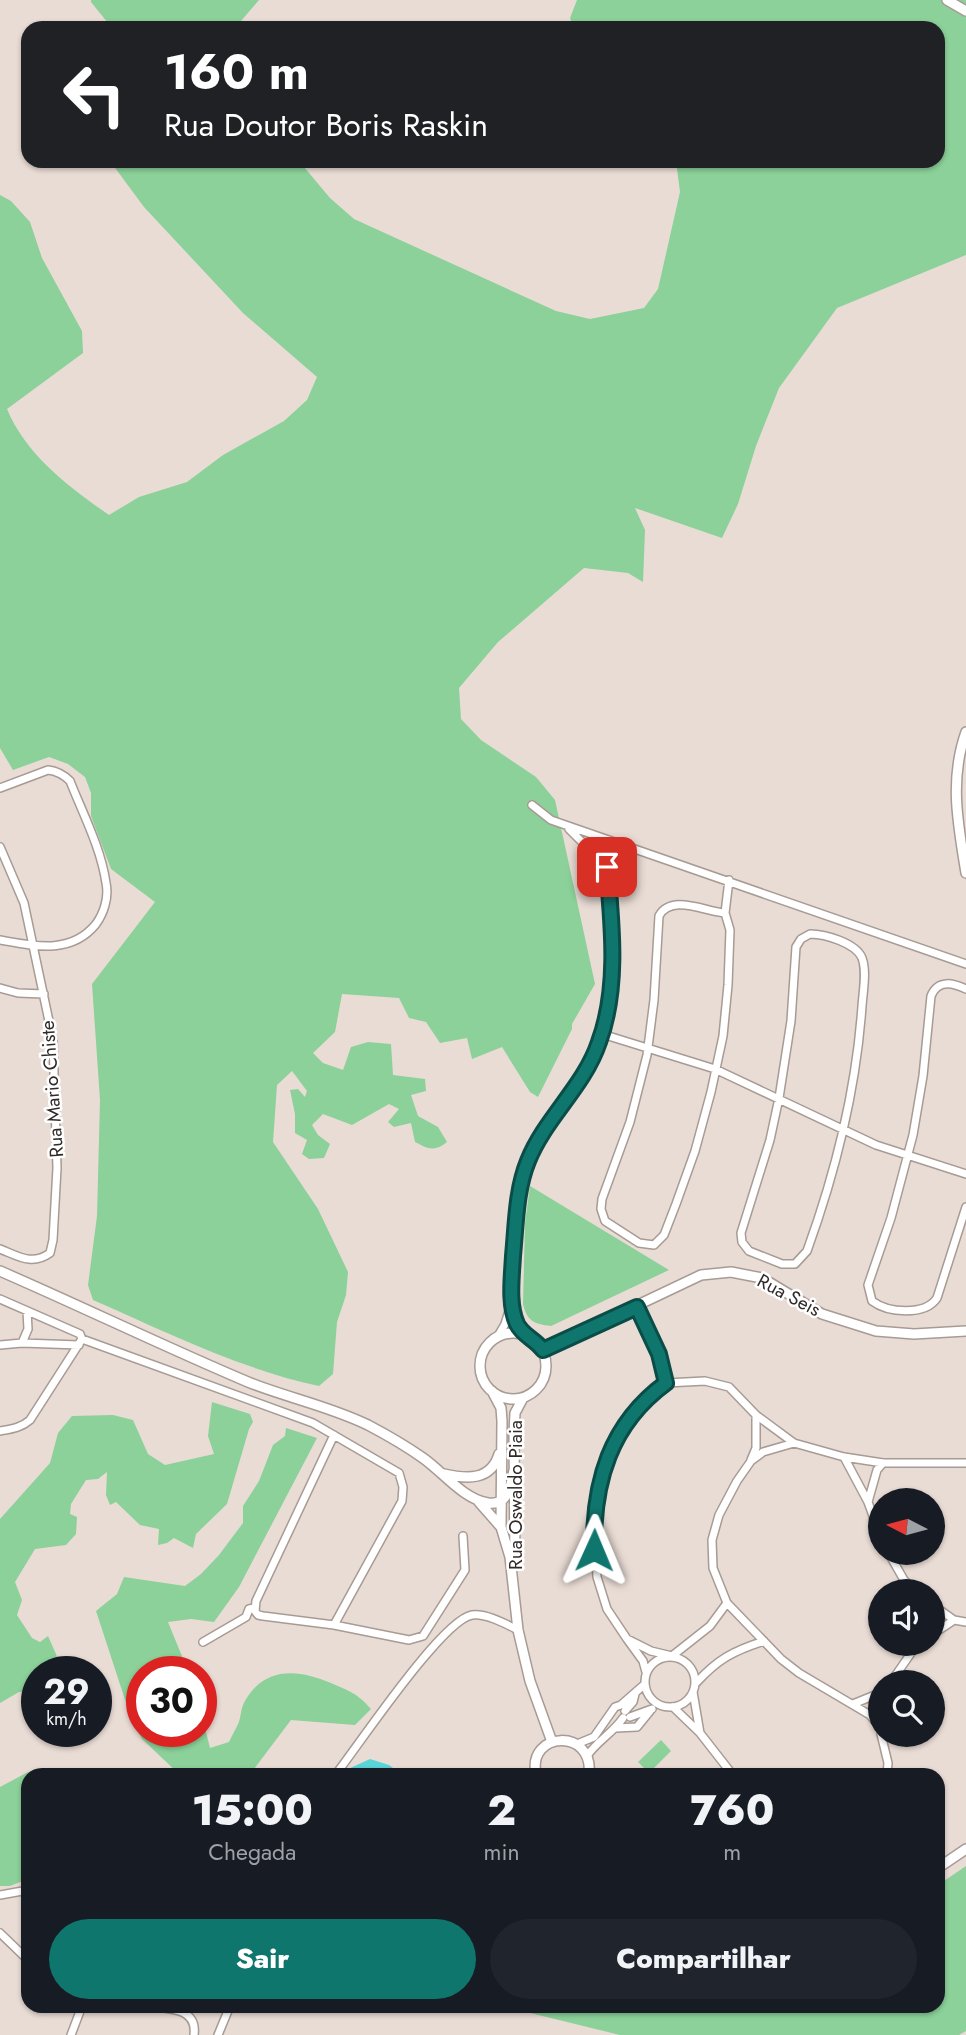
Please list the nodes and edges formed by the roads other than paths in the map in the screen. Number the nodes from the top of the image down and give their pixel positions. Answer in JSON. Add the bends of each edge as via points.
{"nodes":[{"id":1,"x":947,"y":0,"type":"edge"},
{"id":2,"x":966,"y":11,"type":"edge"},
{"id":3,"x":966,"y":732,"type":"edge"},
{"id":4,"x":0,"y":788,"type":"edge"},
{"id":5,"x":532,"y":806,"type":"dead end"},
{"id":6,"x":563,"y":824,"type":"junction"},
{"id":7,"x":610,"y":840,"type":"junction"},
{"id":8,"x":0,"y":847,"type":"edge"},
{"id":9,"x":966,"y":873,"type":"edge"},
{"id":10,"x":729,"y":880,"type":"junction"},
{"id":11,"x":608,"y":881,"type":"junction"},
{"id":12,"x":724,"y":913,"type":"junction"},
{"id":13,"x":0,"y":940,"type":"edge"},
{"id":14,"x":34,"y":946,"type":"junction"},
{"id":15,"x":966,"y":964,"type":"edge"},
{"id":16,"x":0,"y":988,"type":"edge"},
{"id":17,"x":966,"y":989,"type":"edge"},
{"id":18,"x":44,"y":994,"type":"junction"},
{"id":19,"x":602,"y":1034,"type":"junction"},
{"id":20,"x":648,"y":1046,"type":"junction"},
{"id":21,"x":715,"y":1069,"type":"junction"},
{"id":22,"x":779,"y":1098,"type":"junction"},
{"id":23,"x":845,"y":1132,"type":"junction"},
{"id":24,"x":908,"y":1156,"type":"junction"},
{"id":25,"x":966,"y":1174,"type":"edge"},
{"id":26,"x":966,"y":1207,"type":"edge"},
{"id":27,"x":0,"y":1249,"type":"edge"},
{"id":28,"x":0,"y":1271,"type":"edge"},
{"id":29,"x":0,"y":1299,"type":"edge"},
{"id":30,"x":512,"y":1300,"type":"junction"},
{"id":31,"x":637,"y":1307,"type":"junction"},
{"id":32,"x":27,"y":1311,"type":"junction"},
{"id":33,"x":966,"y":1331,"type":"edge"},
{"id":34,"x":523,"y":1334,"type":"junction"},
{"id":35,"x":498,"y":1336,"type":"junction"},
{"id":36,"x":81,"y":1342,"type":"junction"},
{"id":37,"x":22,"y":1343,"type":"junction"},
{"id":38,"x":0,"y":1345,"type":"edge"},
{"id":39,"x":543,"y":1350,"type":"junction"},
{"id":40,"x":666,"y":1383,"type":"junction"},
{"id":41,"x":492,"y":1391,"type":"junction"},
{"id":42,"x":523,"y":1398,"type":"junction"},
{"id":43,"x":756,"y":1415,"type":"junction"},
{"id":44,"x":0,"y":1431,"type":"edge"},
{"id":45,"x":334,"y":1435,"type":"junction"},
{"id":46,"x":502,"y":1441,"type":"junction"},
{"id":47,"x":794,"y":1443,"type":"junction"},
{"id":48,"x":844,"y":1457,"type":"junction"},
{"id":49,"x":751,"y":1461,"type":"junction"},
{"id":50,"x":966,"y":1463,"type":"edge"},
{"id":51,"x":883,"y":1464,"type":"junction"},
{"id":52,"x":514,"y":1470,"type":"junction"},
{"id":53,"x":443,"y":1474,"type":"junction"},
{"id":54,"x":872,"y":1488,"type":"edge"},
{"id":55,"x":475,"y":1499,"type":"junction"},
{"id":56,"x":500,"y":1502,"type":"junction"},
{"id":57,"x":868,"y":1503,"type":"edge"},
{"id":58,"x":501,"y":1527,"type":"junction"},
{"id":59,"x":463,"y":1536,"type":"dead end"},
{"id":60,"x":514,"y":1595,"type":"junction"},
{"id":61,"x":727,"y":1603,"type":"junction"},
{"id":62,"x":256,"y":1611,"type":"junction"},
{"id":63,"x":945,"y":1614,"type":"edge"},
{"id":64,"x":954,"y":1620,"type":"junction"},
{"id":65,"x":966,"y":1622,"type":"edge"},
{"id":66,"x":334,"y":1625,"type":"junction"},
{"id":67,"x":945,"y":1626,"type":"edge"},
{"id":68,"x":518,"y":1630,"type":"junction"},
{"id":69,"x":627,"y":1639,"type":"junction"},
{"id":70,"x":764,"y":1641,"type":"junction"},
{"id":71,"x":203,"y":1642,"type":"dead end"},
{"id":72,"x":672,"y":1656,"type":"junction"},
{"id":73,"x":646,"y":1672,"type":"junction"},
{"id":74,"x":645,"y":1684,"type":"junction"},
{"id":75,"x":695,"y":1684,"type":"junction"},
{"id":76,"x":693,"y":1692,"type":"junction"},
{"id":77,"x":635,"y":1694,"type":"junction"},
{"id":78,"x":868,"y":1698,"type":"edge"},
{"id":79,"x":853,"y":1704,"type":"junction"},
{"id":80,"x":658,"y":1705,"type":"junction"},
{"id":81,"x":673,"y":1707,"type":"junction"},
{"id":82,"x":650,"y":1711,"type":"junction"},
{"id":83,"x":624,"y":1714,"type":"junction"},
{"id":84,"x":868,"y":1715,"type":"edge"},
{"id":85,"x":606,"y":1722,"type":"junction"},
{"id":86,"x":616,"y":1728,"type":"junction"},
{"id":87,"x":700,"y":1733,"type":"junction"},
{"id":88,"x":552,"y":1742,"type":"junction"},
{"id":89,"x":577,"y":1744,"type":"junction"},
{"id":90,"x":884,"y":1747,"type":"edge"},
{"id":91,"x":587,"y":1756,"type":"junction"},
{"id":92,"x":341,"y":1768,"type":"edge"},
{"id":93,"x":536,"y":1768,"type":"edge"},
{"id":94,"x":588,"y":1768,"type":"edge"},
{"id":95,"x":727,"y":1768,"type":"edge"},
{"id":96,"x":888,"y":1768,"type":"edge"},
{"id":97,"x":966,"y":1849,"type":"edge"},
{"id":98,"x":945,"y":1863,"type":"edge"},
{"id":99,"x":21,"y":1891,"type":"edge"},
{"id":100,"x":0,"y":1895,"type":"edge"},
{"id":101,"x":0,"y":1933,"type":"edge"},
{"id":102,"x":21,"y":1953,"type":"edge"},
{"id":103,"x":79,"y":2013,"type":"edge"},
{"id":104,"x":186,"y":2013,"type":"edge"},
{"id":105,"x":227,"y":2013,"type":"edge"},
{"id":106,"x":71,"y":2035,"type":"edge"},
{"id":107,"x":194,"y":2035,"type":"edge"},
{"id":108,"x":218,"y":2035,"type":"edge"}],
"edges":[{"from":1,"to":2,"type":"street"},
{"from":3,"to":9,"type":"street","via":[[955,792]]},
{"from":4,"to":14,"type":"street","via":[[48,770],[65,776],[99,853],[107,887],[101,916],[82,938],[57,947]]},
{"from":5,"to":6,"type":"street"},
{"from":6,"to":7,"type":"street"},
{"from":6,"to":11,"type":"street","via":[[590,850]]},
{"from":7,"to":10,"type":"street"},
{"from":7,"to":11,"type":"street"},
{"from":8,"to":14,"type":"street","name":"Rua Mario Chiste","via":[[24,903]]},
{"from":10,"to":12,"type":"street"},
{"from":10,"to":15,"type":"street"},
{"from":11,"to":19,"type":"street","via":[[612,954]]},
{"from":12,"to":20,"type":"street","via":[[674,904],[661,911]]},
{"from":12,"to":21,"type":"street","via":[[730,930],[728,985]]},
{"from":13,"to":14,"type":"street"},
{"from":14,"to":18,"type":"street","name":"Rua Mario Chiste"},
{"from":16,"to":18,"type":"street"},
{"from":17,"to":24,"type":"street","via":[[945,984],[932,996]]},
{"from":18,"to":27,"type":"street","name":"Rua Mario Chiste","via":[[53,1040],[57,1111],[53,1240],[50,1253],[41,1260],[27,1260]]},
{"from":19,"to":20,"type":"street"},
{"from":19,"to":30,"type":"street","via":[[589,1067],[527,1162],[516,1219]]},
{"from":20,"to":21,"type":"street"},
{"from":20,"to":21,"type":"street","via":[[630,1122],[601,1204],[606,1221],[643,1245],[654,1245],[664,1235],[695,1151]]},
{"from":21,"to":22,"type":"street"},
{"from":22,"to":23,"type":"street"},
{"from":22,"to":23,"type":"street","via":[[741,1233],[749,1251],[787,1265],[802,1259]]},
{"from":22,"to":23,"type":"street","via":[[798,943],[815,934],[856,949],[863,959]]},
{"from":23,"to":24,"type":"street"},
{"from":24,"to":25,"type":"street"},
{"from":24,"to":26,"type":"street","via":[[869,1285],[872,1301],[888,1308],[922,1309],[933,1304]]},
{"from":28,"to":53,"type":"street","via":[[248,1382],[346,1415],[407,1447]]},
{"from":29,"to":32,"type":"street"},
{"from":30,"to":34,"type":"street"},
{"from":30,"to":35,"type":"street"},
{"from":31,"to":33,"type":"street","name":"Rua Seis","via":[[701,1275],[730,1272],[762,1278],[807,1306],[858,1326],[905,1334]]},
{"from":31,"to":39,"type":"street","name":"Rua Seis"},
{"from":31,"to":40,"type":"street","via":[[659,1354]]},
{"from":32,"to":36,"type":"street","via":[[80,1334]]},
{"from":32,"to":37,"type":"street","via":[[28,1329]]},
{"from":34,"to":35,"type":"street"},
{"from":34,"to":39,"type":"street"},
{"from":35,"to":41,"type":"street","via":[[484,1350],[481,1362],[482,1375]]},
{"from":36,"to":37,"type":"street"},
{"from":36,"to":44,"type":"street","via":[[30,1420]]},
{"from":36,"to":45,"type":"street","via":[[313,1423]]},
{"from":37,"to":38,"type":"street"},
{"from":39,"to":42,"type":"street","via":[[542,1382]]},
{"from":40,"to":43,"type":"street","via":[[705,1381],[729,1387]]},
{"from":40,"to":69,"type":"street","via":[[634,1411],[622,1430],[600,1481],[596,1507],[597,1577],[607,1609]]},
{"from":41,"to":42,"type":"street","via":[[504,1398]]},
{"from":41,"to":46,"type":"street","name":"Rua Oswaldo Piaia","via":[[500,1408]]},
{"from":42,"to":52,"type":"street","name":"Rua Oswaldo Piaia","via":[[515,1413]]},
{"from":43,"to":47,"type":"street"},
{"from":43,"to":49,"type":"street"},
{"from":45,"to":62,"type":"street","via":[[256,1601]]},
{"from":45,"to":66,"type":"street","via":[[399,1472],[403,1488],[402,1502]]},
{"from":46,"to":53,"type":"street","via":[[497,1461],[483,1474],[469,1478]]},
{"from":46,"to":56,"type":"street","name":"Rua Oswaldo Piaia"},
{"from":47,"to":48,"type":"street"},
{"from":47,"to":49,"type":"street","via":[[763,1452]]},
{"from":48,"to":51,"type":"street"},
{"from":48,"to":57,"type":"street"},
{"from":49,"to":61,"type":"street","via":[[727,1496],[712,1540],[713,1568]]},
{"from":50,"to":51,"type":"street"},
{"from":51,"to":54,"type":"street"},
{"from":52,"to":56,"type":"street"},
{"from":52,"to":60,"type":"street","name":"Rua Oswaldo Piaia"},
{"from":53,"to":55,"type":"street"},
{"from":55,"to":56,"type":"street"},
{"from":55,"to":58,"type":"street"},
{"from":56,"to":58,"type":"street","name":"Rua Oswaldo Piaia"},
{"from":58,"to":60,"type":"street","name":"Rua Oswaldo Piaia"},
{"from":59,"to":66,"type":"street","via":[[466,1570],[423,1636],[409,1640]]},
{"from":60,"to":68,"type":"street","name":"Rua Oswaldo Piaia"},
{"from":61,"to":70,"type":"street"},
{"from":61,"to":72,"type":"street","via":[[710,1626]]},
{"from":62,"to":66,"type":"street"},
{"from":62,"to":71,"type":"street","via":[[253,1620],[246,1617]]},
{"from":63,"to":64,"type":"street"},
{"from":64,"to":65,"type":"street"},
{"from":64,"to":67,"type":"street"},
{"from":68,"to":88,"type":"street","name":"Rua Oswaldo Piaia"},
{"from":68,"to":92,"type":"street","via":[[480,1615],[470,1615],[454,1626]]},
{"from":69,"to":72,"type":"street"},
{"from":69,"to":73,"type":"street"},
{"from":70,"to":75,"type":"street","via":[[734,1651]]},
{"from":70,"to":79,"type":"street","via":[[799,1673]]},
{"from":72,"to":73,"type":"street","via":[[656,1660]]},
{"from":72,"to":75,"type":"street","via":[[692,1668]]},
{"from":73,"to":74,"type":"street"},
{"from":74,"to":77,"type":"street"},
{"from":74,"to":80,"type":"street"},
{"from":75,"to":76,"type":"street"},
{"from":76,"to":81,"type":"street"},
{"from":76,"to":87,"type":"street"},
{"from":77,"to":83,"type":"street"},
{"from":77,"to":85,"type":"street","via":[[615,1707]]},
{"from":78,"to":79,"type":"street"},
{"from":79,"to":84,"type":"street"},
{"from":80,"to":81,"type":"street"},
{"from":80,"to":82,"type":"street"},
{"from":81,"to":87,"type":"street"},
{"from":82,"to":83,"type":"street"},
{"from":82,"to":86,"type":"street","via":[[637,1727]]},
{"from":83,"to":85,"type":"street"},
{"from":83,"to":86,"type":"street"},
{"from":85,"to":89,"type":"street","via":[[594,1737]]},
{"from":86,"to":91,"type":"street","via":[[594,1744]]},
{"from":87,"to":95,"type":"street"},
{"from":88,"to":89,"type":"street"},
{"from":88,"to":93,"type":"street","via":[[540,1751]]},
{"from":89,"to":91,"type":"street"},
{"from":90,"to":96,"type":"street"},
{"from":91,"to":94,"type":"street"},
{"from":97,"to":98,"type":"street"},
{"from":99,"to":100,"type":"street"},
{"from":101,"to":102,"type":"street"},
{"from":103,"to":106,"type":"street"},
{"from":104,"to":107,"type":"street","via":[[193,2021]]},
{"from":105,"to":108,"type":"street"}]}
